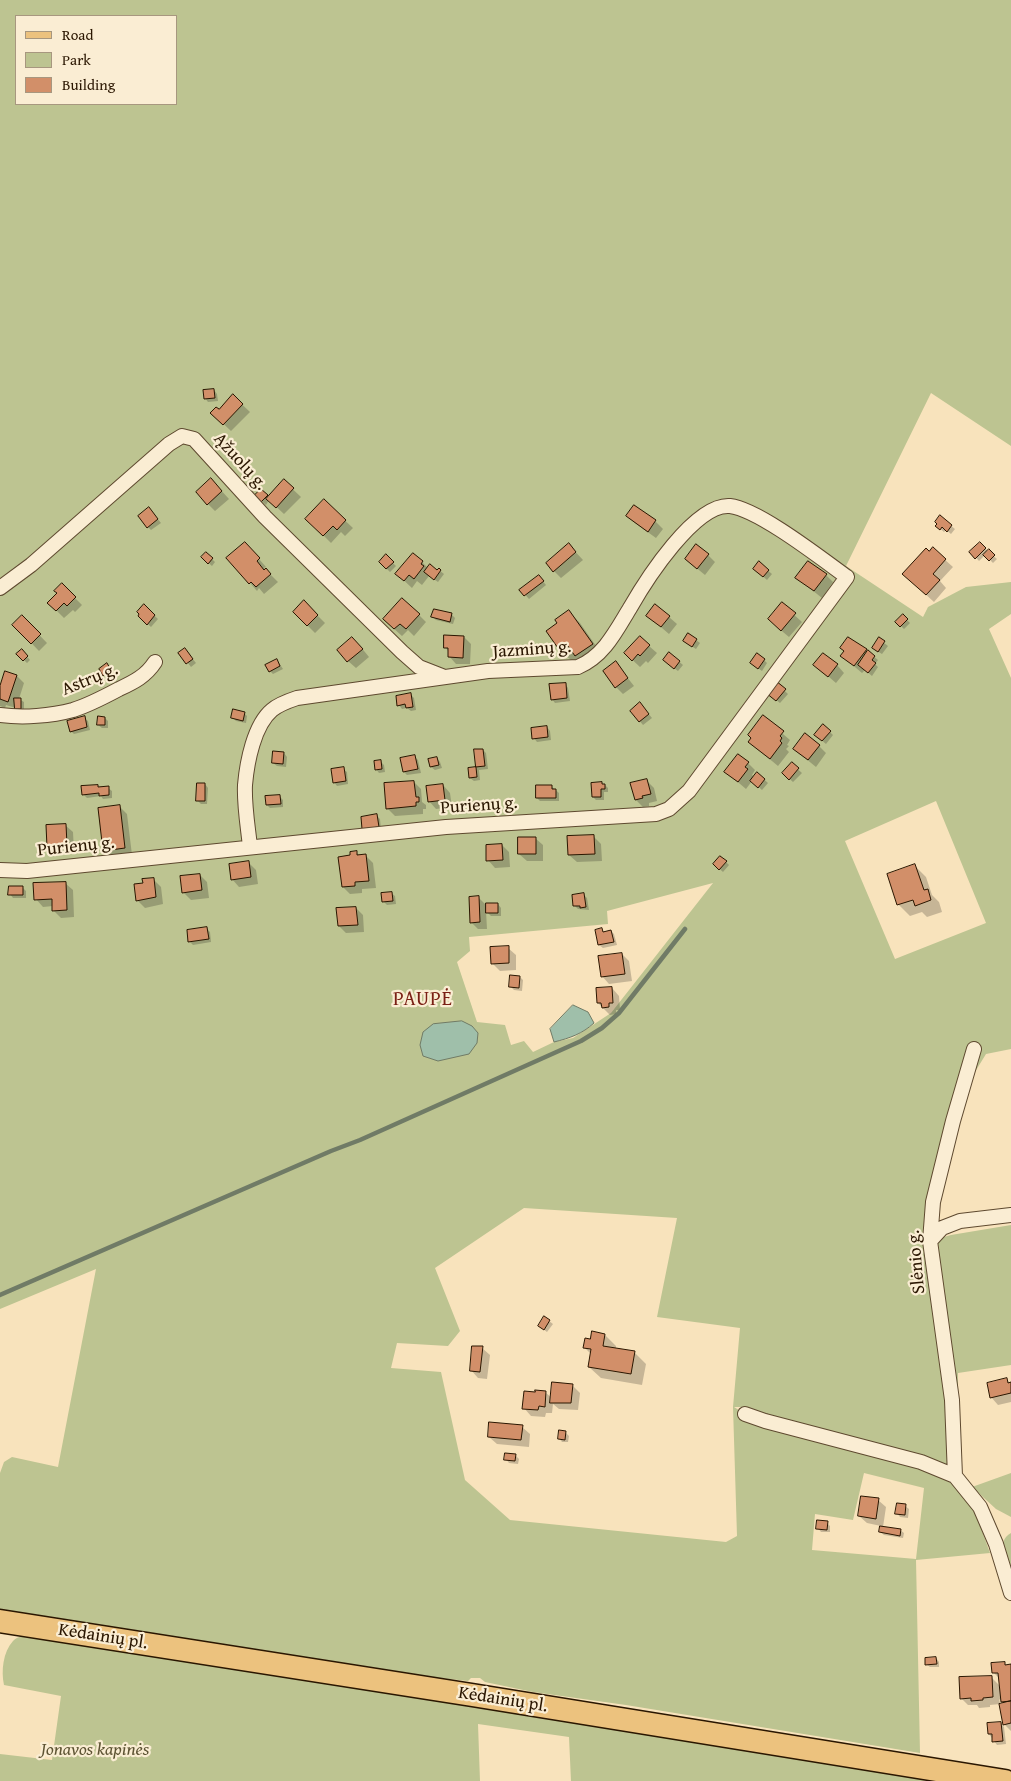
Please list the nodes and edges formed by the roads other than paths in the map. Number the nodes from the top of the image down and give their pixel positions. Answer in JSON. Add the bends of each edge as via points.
{"nodes":[{"id":1,"x":847,"y":577,"type":"joint"},
{"id":2,"x":0,"y":588,"type":"edge"},
{"id":3,"x":155,"y":662,"type":"dead end"},
{"id":4,"x":443,"y":677,"type":"junction"},
{"id":5,"x":0,"y":715,"type":"edge"},
{"id":6,"x":250,"y":847,"type":"junction"},
{"id":7,"x":0,"y":870,"type":"edge"},
{"id":8,"x":974,"y":1049,"type":"dead end"},
{"id":9,"x":1011,"y":1215,"type":"edge"},
{"id":10,"x":930,"y":1241,"type":"junction"},
{"id":11,"x":745,"y":1414,"type":"dead end"},
{"id":12,"x":955,"y":1476,"type":"junction"},
{"id":13,"x":1011,"y":1592,"type":"edge"},
{"id":14,"x":0,"y":1621,"type":"edge"},
{"id":15,"x":1005,"y":1781,"type":"edge"}],
"edges":[{"from":1,"to":4,"type":"street","name":"Jazminų g.","via":[[762,519],[730,506],[718,507],[708,511],[680,536],[602,651],[590,662],[578,667],[488,671]]},
{"from":1,"to":6,"type":"street","name":"Purienų g.","via":[[689,791],[669,809],[656,814],[446,827]]},
{"from":2,"to":4,"type":"street","name":"Ąžuolų g.","via":[[182,436],[194,439],[265,517],[402,652],[419,667]]},
{"from":3,"to":5,"type":"street","name":"Astrų g.","via":[[141,678],[73,710]]},
{"from":4,"to":6,"type":"street","name":"Jazminų g.","via":[[296,698],[272,710],[256,736],[245,786]]},
{"from":6,"to":7,"type":"street","name":"Purienų g.","via":[[27,871]]},
{"from":8,"to":10,"type":"street","name":"Slėnio g.","via":[[933,1202]]},
{"from":9,"to":10,"type":"street","via":[[960,1220],[942,1228]]},
{"from":10,"to":12,"type":"street","name":"Slėnio g.","via":[[952,1400]]},
{"from":11,"to":12,"type":"street","via":[[921,1462]]},
{"from":12,"to":13,"type":"street","via":[[980,1507]]},
{"from":14,"to":15,"type":"main road","name":"Kėdainių pl."}]}
